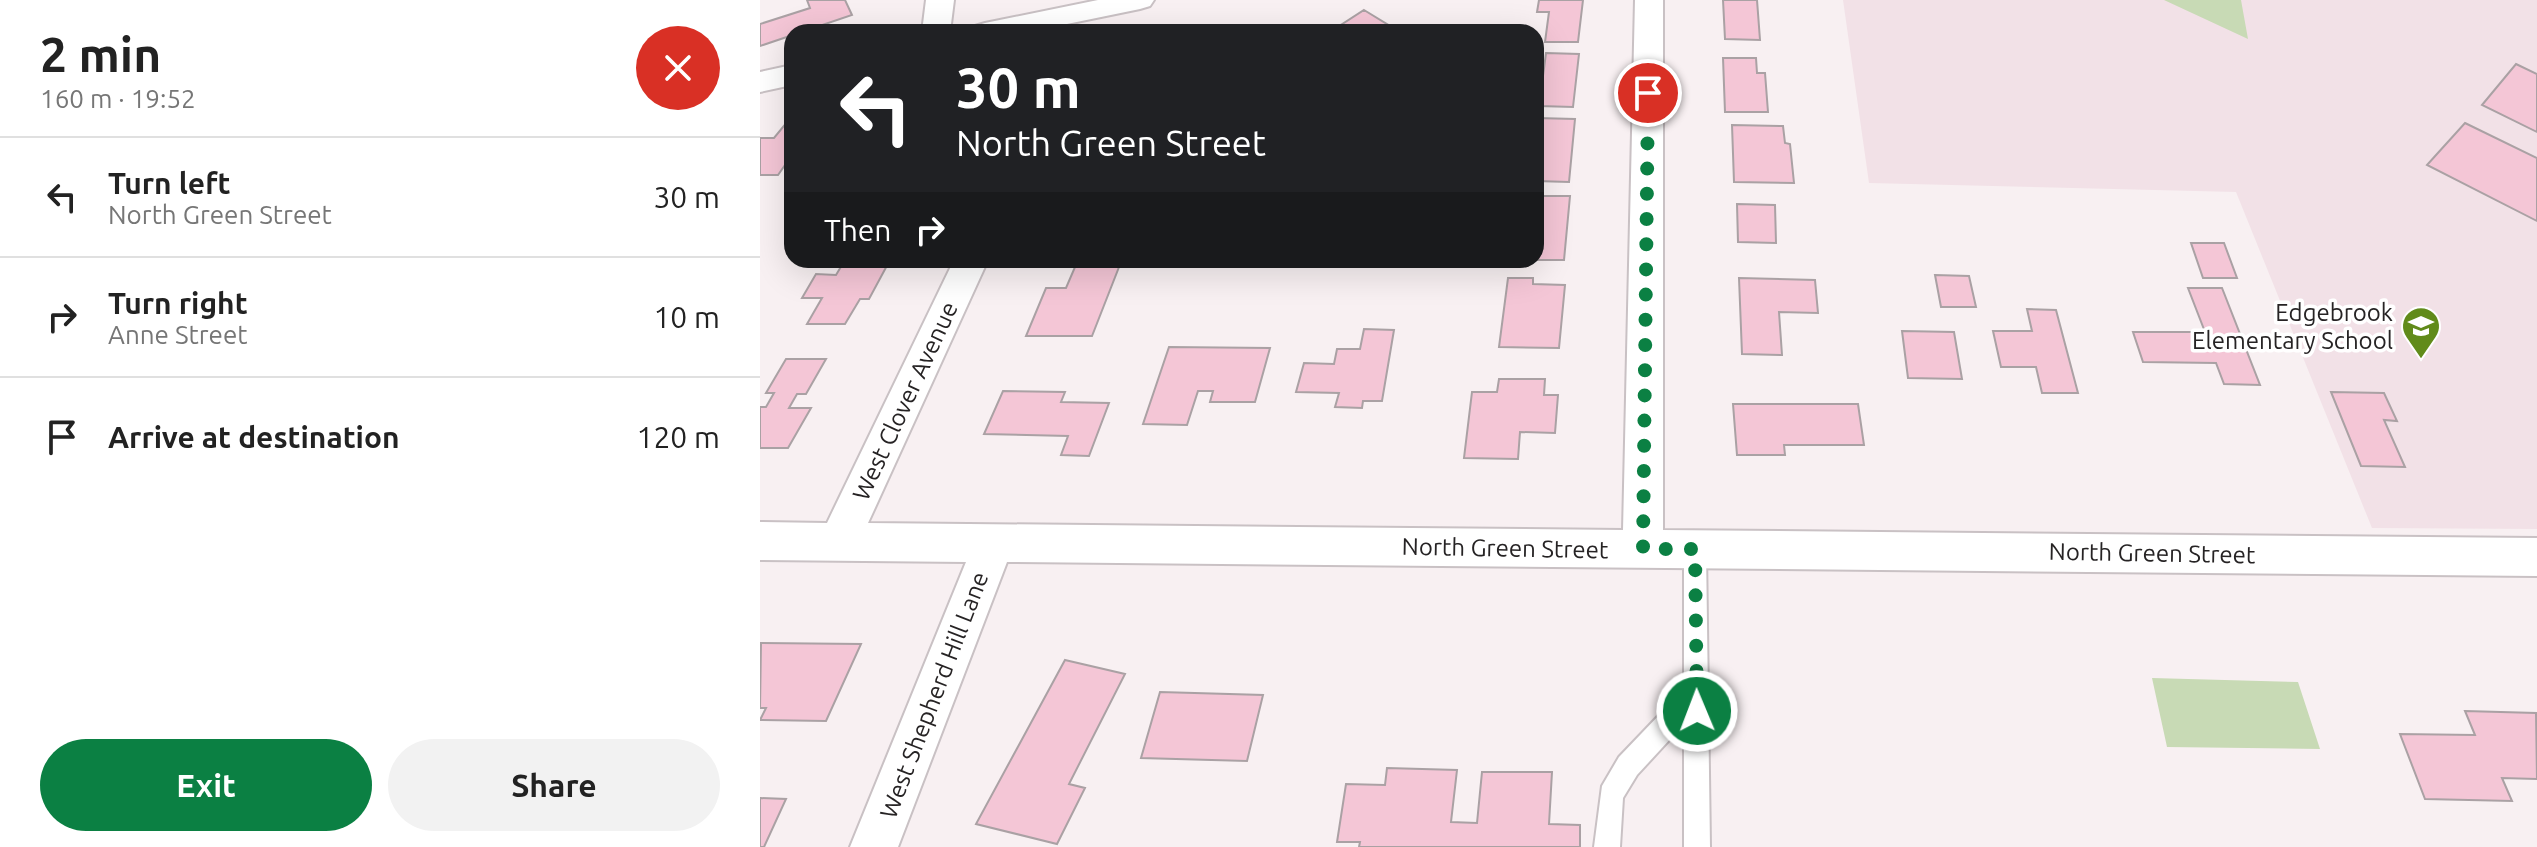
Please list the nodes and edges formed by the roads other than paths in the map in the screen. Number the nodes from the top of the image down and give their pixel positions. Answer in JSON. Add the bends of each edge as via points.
{"nodes":[{"id":1,"x":940,"y":0,"type":"edge"},
{"id":2,"x":1140,"y":0,"type":"edge"},
{"id":3,"x":1649,"y":0,"type":"edge"},
{"id":4,"x":1084,"y":23,"type":"edge"},
{"id":5,"x":937,"y":24,"type":"edge"},
{"id":6,"x":784,"y":77,"type":"edge"},
{"id":7,"x":760,"y":82,"type":"edge"},
{"id":8,"x":967,"y":268,"type":"edge"},
{"id":9,"x":760,"y":541,"type":"edge"},
{"id":10,"x":839,"y":541,"type":"junction"},
{"id":11,"x":994,"y":543,"type":"junction"},
{"id":12,"x":1643,"y":549,"type":"junction"},
{"id":13,"x":1695,"y":549,"type":"junction"},
{"id":14,"x":2537,"y":557,"type":"edge"},
{"id":15,"x":1697,"y":693,"type":"junction"},
{"id":16,"x":874,"y":847,"type":"edge"},
{"id":17,"x":1607,"y":847,"type":"edge"},
{"id":18,"x":1697,"y":847,"type":"edge"}],
"edges":[{"from":1,"to":5,"type":"street"},
{"from":2,"to":4,"type":"street"},
{"from":3,"to":12,"type":"street"},
{"from":6,"to":7,"type":"street"},
{"from":8,"to":10,"type":"street","name":"West Clover Avenue"},
{"from":9,"to":10,"type":"street","name":"North Green Street"},
{"from":10,"to":11,"type":"street","name":"North Green Street"},
{"from":11,"to":12,"type":"street","name":"North Green Street"},
{"from":11,"to":16,"type":"street","name":"West Shepherd Hill Lane"},
{"from":12,"to":13,"type":"street","name":"North Green Street"},
{"from":13,"to":14,"type":"street","name":"North Green Street"},
{"from":13,"to":15,"type":"lane"},
{"from":15,"to":17,"type":"lane","via":[[1628,766],[1611,795]]},
{"from":15,"to":18,"type":"lane"}]}
